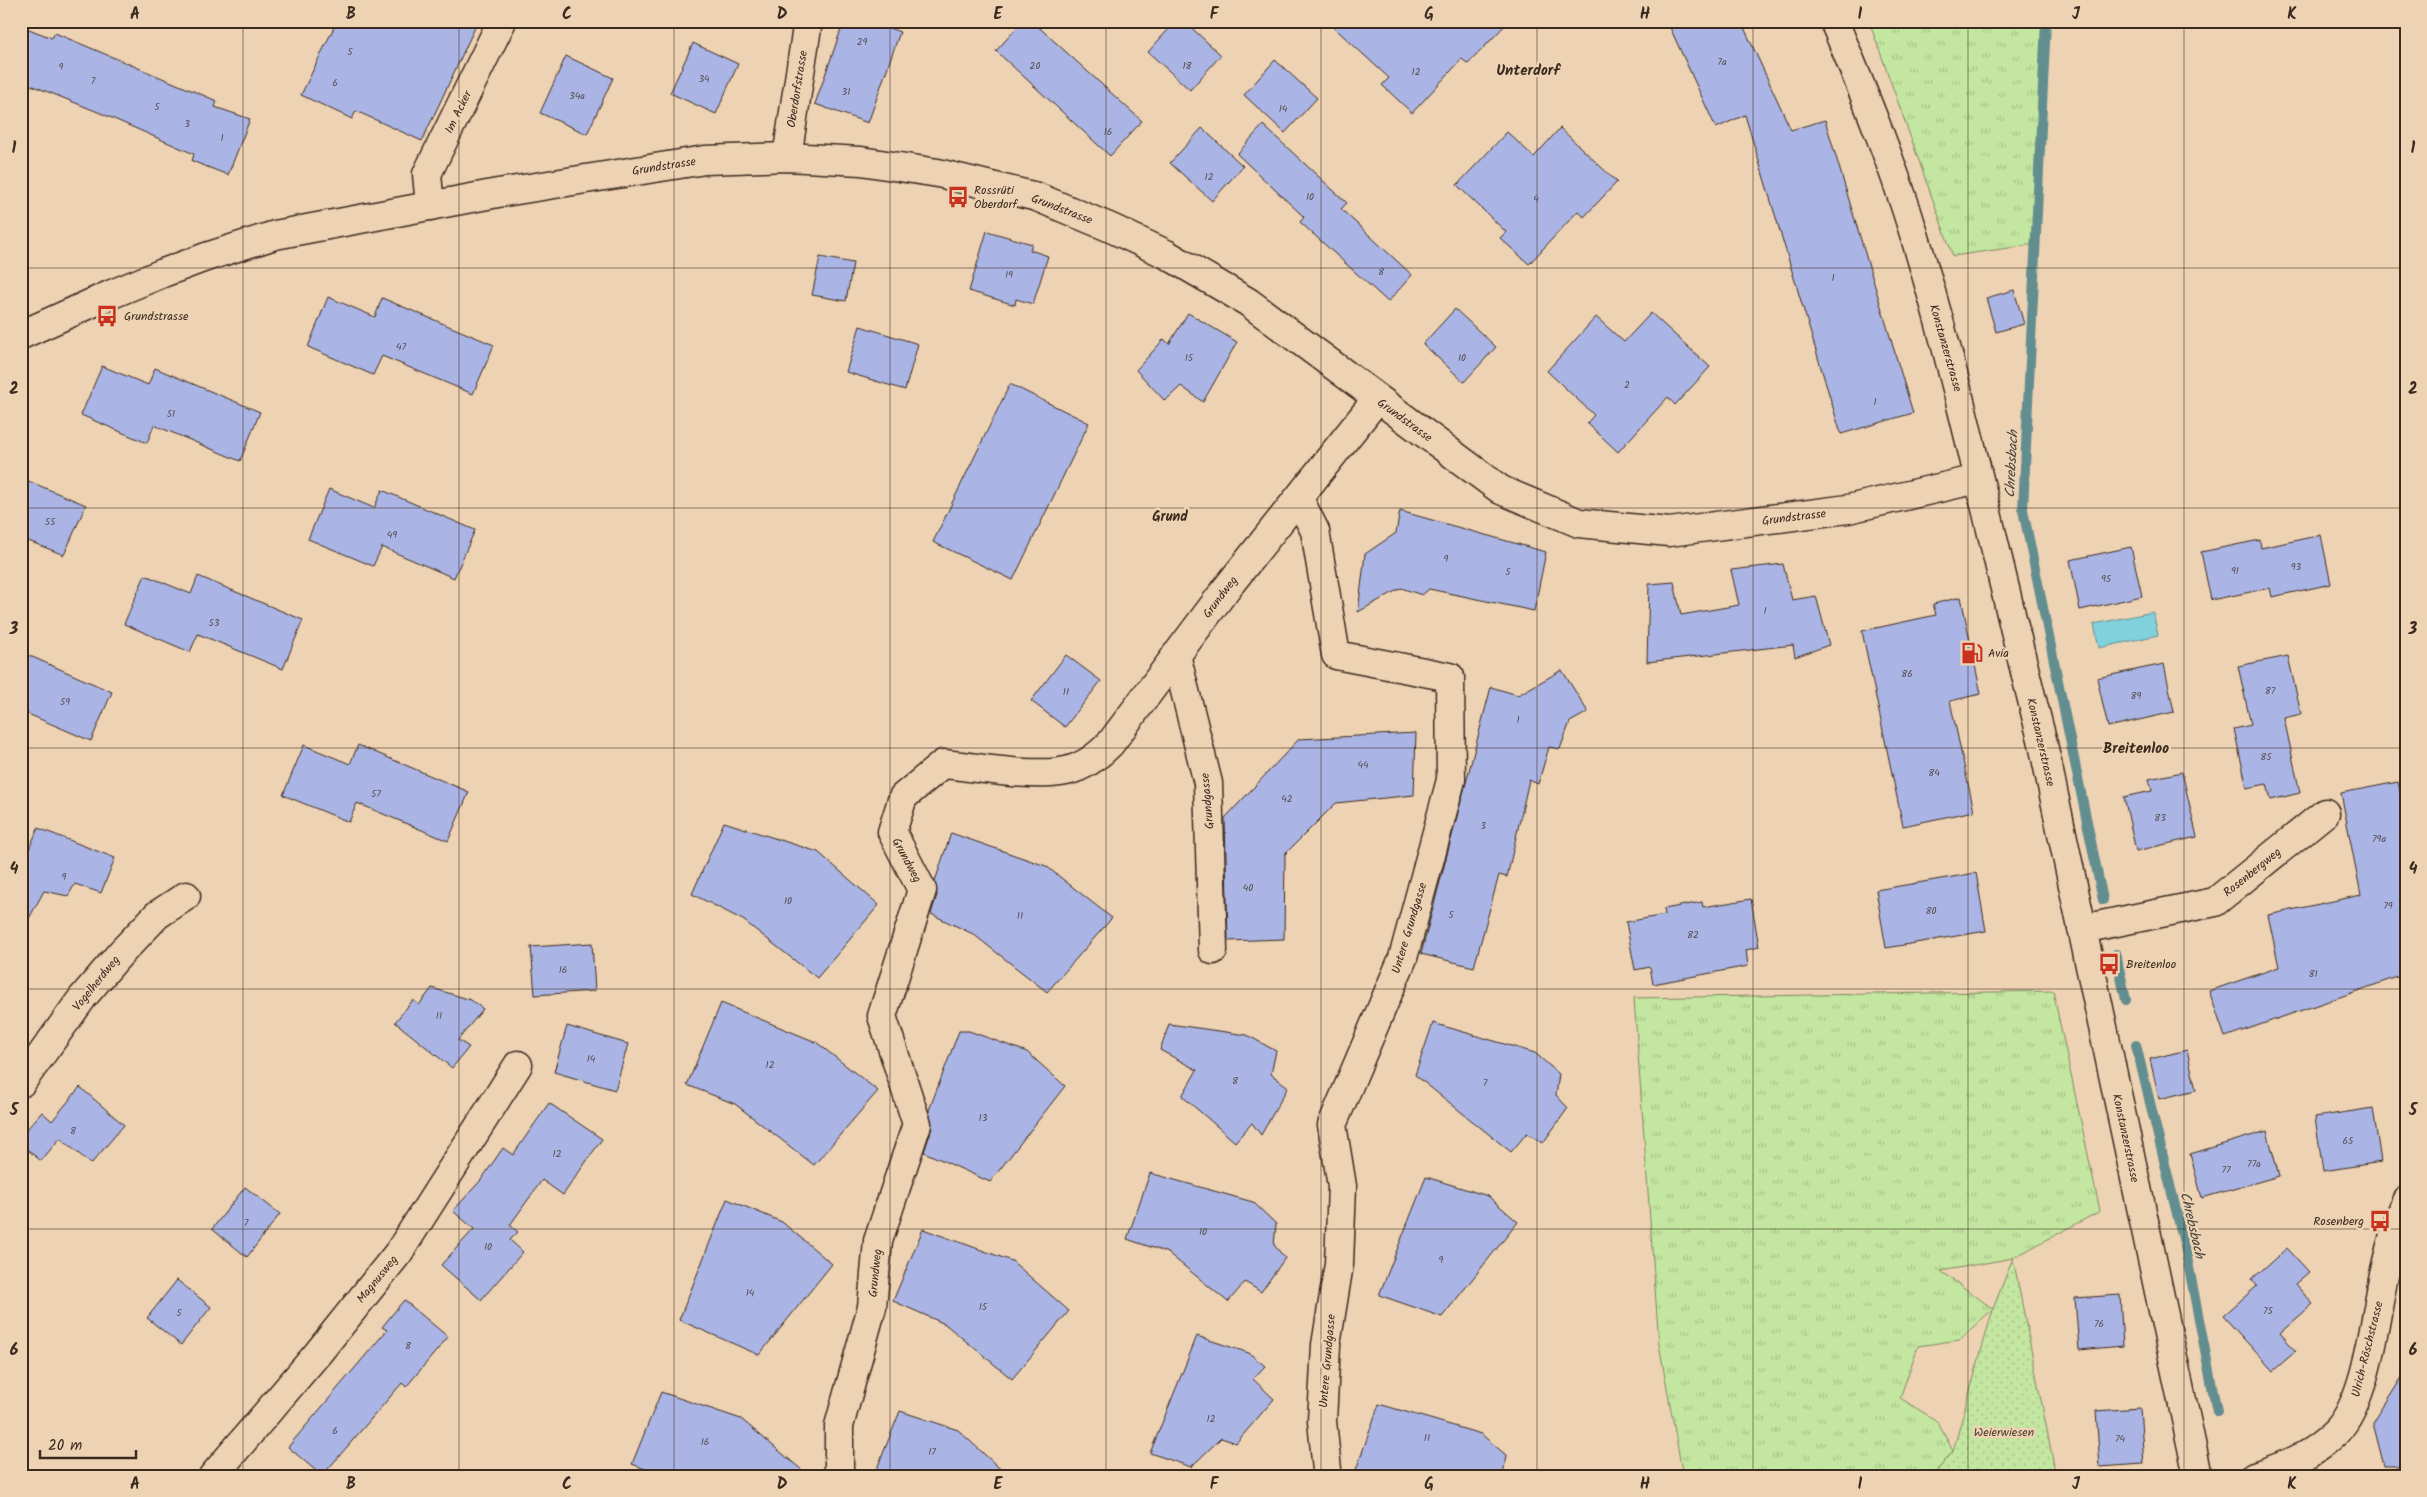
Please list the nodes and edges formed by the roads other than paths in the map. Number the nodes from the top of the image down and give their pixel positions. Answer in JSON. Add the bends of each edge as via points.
{"nodes":[{"id":1,"x":502,"y":21,"type":"edge"},
{"id":2,"x":808,"y":21,"type":"edge"},
{"id":3,"x":1834,"y":21,"type":"edge"},
{"id":4,"x":787,"y":157,"type":"junction"},
{"id":5,"x":430,"y":206,"type":"junction"},
{"id":6,"x":21,"y":335,"type":"edge"},
{"id":7,"x":1376,"y":399,"type":"junction"},
{"id":8,"x":1978,"y":480,"type":"junction"},
{"id":9,"x":1299,"y":499,"type":"junction"},
{"id":10,"x":1176,"y":655,"type":"junction"},
{"id":11,"x":2325,"y":813,"type":"dead end"},
{"id":12,"x":186,"y":896,"type":"dead end"},
{"id":13,"x":2082,"y":929,"type":"junction"},
{"id":14,"x":1213,"y":950,"type":"dead end"},
{"id":15,"x":518,"y":1065,"type":"dead end"},
{"id":16,"x":21,"y":1083,"type":"edge"},
{"id":17,"x":2406,"y":1201,"type":"edge"},
{"id":18,"x":213,"y":1476,"type":"edge"},
{"id":19,"x":839,"y":1476,"type":"edge"},
{"id":20,"x":1326,"y":1476,"type":"edge"},
{"id":21,"x":2198,"y":1476,"type":"edge"},
{"id":22,"x":2254,"y":1476,"type":"edge"}],
"edges":[{"from":1,"to":5,"type":"street","name":"Im Acker","via":[[427,174]]},
{"from":2,"to":4,"type":"street","name":"Oberdorfstrasse"},
{"from":3,"to":8,"type":"street","name":"Konstanzerstrasse","via":[[1914,233],[1958,390]]},
{"from":4,"to":5,"type":"street","name":"Grundstrasse","via":[[705,160]]},
{"from":4,"to":7,"type":"street","name":"Grundstrasse","via":[[861,161],[938,173],[1037,197],[1166,254],[1248,302]]},
{"from":5,"to":6,"type":"street","name":"Grundstrasse","via":[[275,235],[215,254],[112,294]]},
{"from":7,"to":8,"type":"street","name":"Grundstrasse","via":[[1501,490],[1579,523],[1670,532],[1848,509]]},
{"from":7,"to":9,"type":"street","name":"Grundweg"},
{"from":8,"to":13,"type":"street","name":"Konstanzerstrasse","via":[[2042,739]]},
{"from":9,"to":10,"type":"street","name":"Grundweg"},
{"from":9,"to":20,"type":"street","name":"Untere Grundgasse","via":[[1315,532],[1336,655],[1450,676],[1451,780],[1403,958],[1332,1125],[1342,1186],[1339,1264],[1326,1345],[1322,1421]]},
{"from":10,"to":14,"type":"street","name":"Grundgasse","via":[[1208,783]]},
{"from":10,"to":19,"type":"street","name":"Grundweg","via":[[1110,744],[1087,763],[1059,773],[943,764],[904,797],[892,832],[922,890],[882,1016],[918,1124],[878,1242],[872,1307],[839,1426]]},
{"from":11,"to":13,"type":"street","name":"Rosenbergweg","via":[[2215,902]]},
{"from":12,"to":16,"type":"street","name":"Vogelherdweg","via":[[157,915],[119,954],[82,997]]},
{"from":13,"to":21,"type":"street","name":"Konstanzerstrasse"},
{"from":15,"to":18,"type":"street","name":"Magnusweg","via":[[399,1252]]},
{"from":17,"to":22,"type":"street","name":"Ulrich-Röschstrasse","via":[[2386,1264],[2362,1377],[2349,1413],[2338,1430],[2314,1451]]}]}
